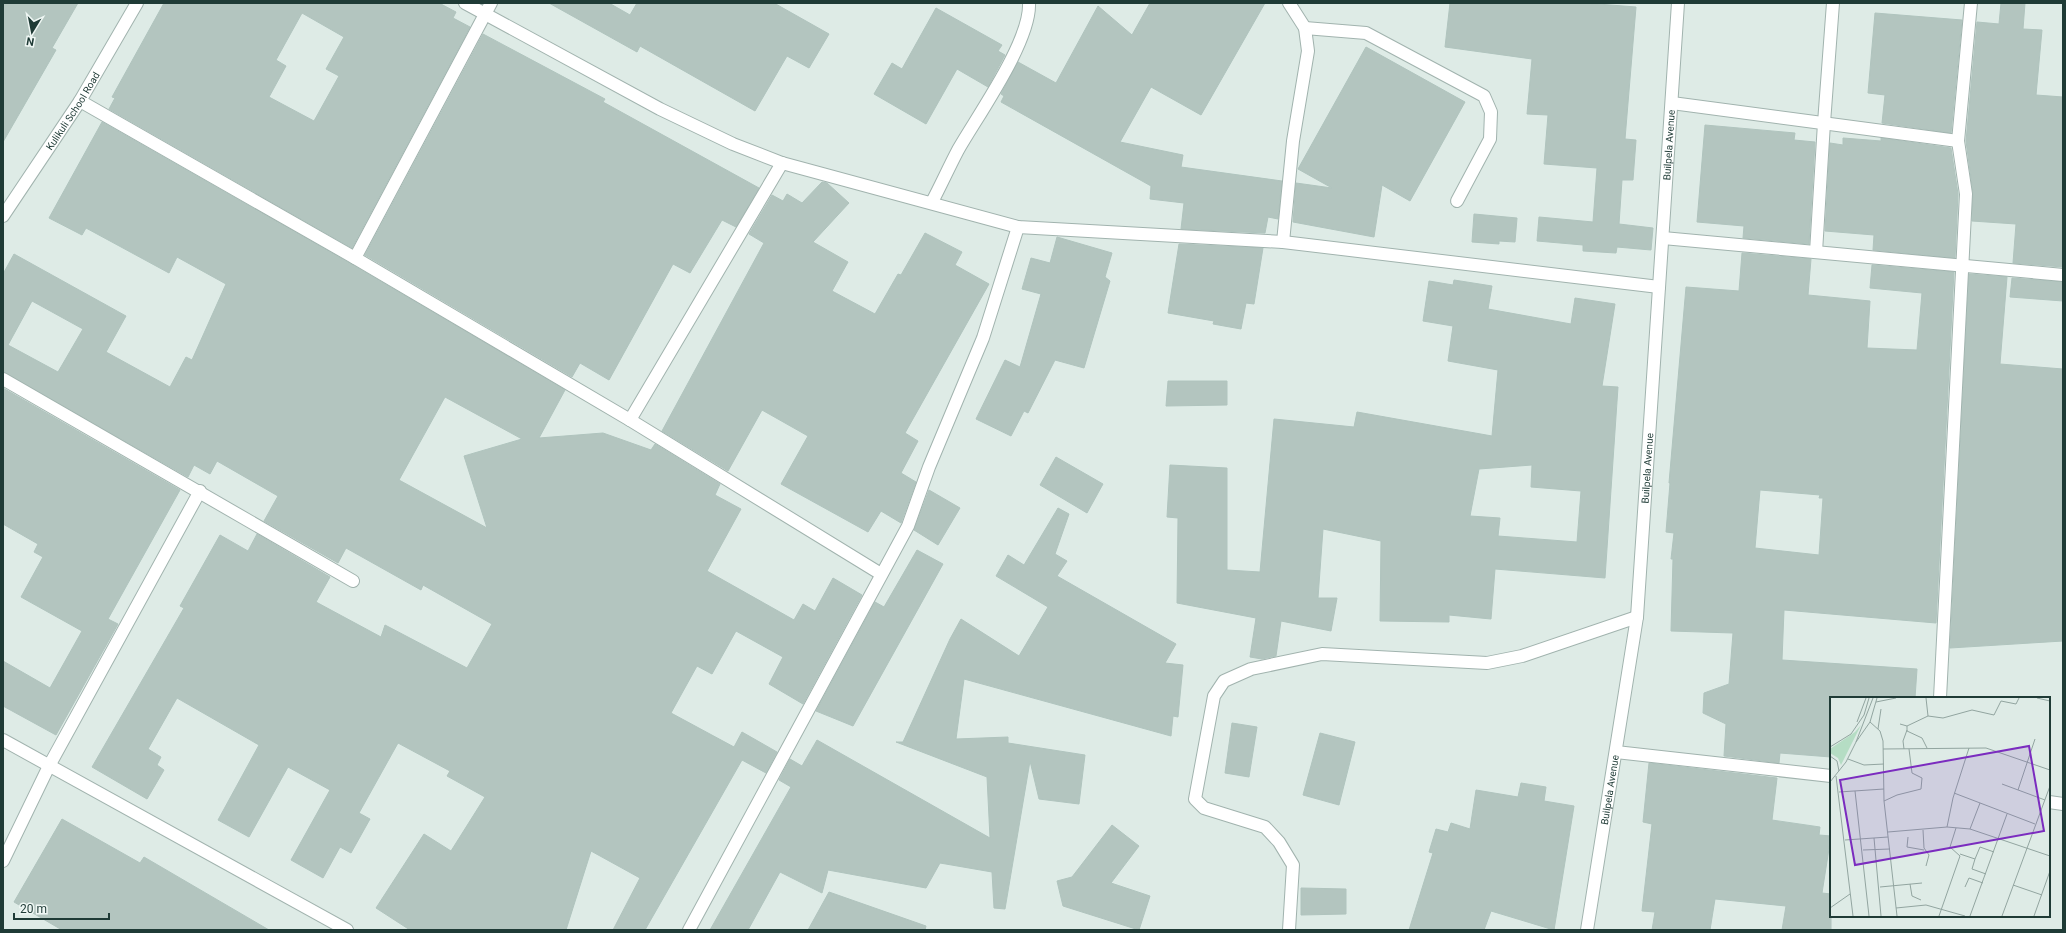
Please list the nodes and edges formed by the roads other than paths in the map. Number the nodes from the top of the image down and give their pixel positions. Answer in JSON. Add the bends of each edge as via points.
{"nodes":[{"id":1,"x":137,"y":3,"type":"edge"},
{"id":2,"x":465,"y":3,"type":"edge"},
{"id":3,"x":491,"y":3,"type":"edge"},
{"id":4,"x":1029,"y":3,"type":"edge"},
{"id":5,"x":1289,"y":3,"type":"edge"},
{"id":6,"x":1678,"y":3,"type":"edge"},
{"id":7,"x":1834,"y":3,"type":"edge"},
{"id":8,"x":1966,"y":3,"type":"edge"},
{"id":9,"x":1971,"y":3,"type":"edge"},
{"id":10,"x":484,"y":14,"type":"junction"},
{"id":11,"x":1305,"y":28,"type":"junction"},
{"id":12,"x":80,"y":101,"type":"junction"},
{"id":13,"x":1672,"y":102,"type":"junction"},
{"id":14,"x":1824,"y":123,"type":"junction"},
{"id":15,"x":1958,"y":141,"type":"junction"},
{"id":16,"x":782,"y":163,"type":"junction"},
{"id":17,"x":1457,"y":201,"type":"dead end"},
{"id":18,"x":932,"y":202,"type":"junction"},
{"id":19,"x":3,"y":216,"type":"edge"},
{"id":20,"x":1018,"y":227,"type":"junction"},
{"id":21,"x":1662,"y":238,"type":"junction"},
{"id":22,"x":1283,"y":242,"type":"junction"},
{"id":23,"x":1816,"y":252,"type":"junction"},
{"id":24,"x":355,"y":258,"type":"junction"},
{"id":25,"x":1962,"y":266,"type":"junction"},
{"id":26,"x":2063,"y":276,"type":"edge"},
{"id":27,"x":1659,"y":287,"type":"junction"},
{"id":28,"x":3,"y":379,"type":"edge"},
{"id":29,"x":630,"y":420,"type":"junction"},
{"id":30,"x":200,"y":491,"type":"junction"},
{"id":31,"x":881,"y":574,"type":"junction"},
{"id":32,"x":353,"y":581,"type":"dead end"},
{"id":33,"x":1637,"y":617,"type":"junction"},
{"id":34,"x":1940,"y":697,"type":"edge"},
{"id":35,"x":3,"y":740,"type":"edge"},
{"id":36,"x":1616,"y":752,"type":"junction"},
{"id":37,"x":49,"y":766,"type":"junction"},
{"id":38,"x":1830,"y":776,"type":"edge"},
{"id":39,"x":2050,"y":802,"type":"edge"},
{"id":40,"x":2063,"y":804,"type":"edge"},
{"id":41,"x":3,"y":861,"type":"edge"},
{"id":42,"x":347,"y":930,"type":"edge"},
{"id":43,"x":689,"y":930,"type":"edge"},
{"id":44,"x":1289,"y":930,"type":"edge"},
{"id":45,"x":1587,"y":930,"type":"edge"}],
"edges":[{"from":1,"to":12,"type":"street","name":"Kulikuli School Road"},
{"from":2,"to":10,"type":"street"},
{"from":3,"to":10,"type":"street"},
{"from":4,"to":18,"type":"street","via":[[1030,14],[1016,50]]},
{"from":5,"to":11,"type":"street"},
{"from":6,"to":13,"type":"street","name":"Builpela Avenue"},
{"from":7,"to":14,"type":"street"},
{"from":8,"to":9,"type":"street"},
{"from":9,"to":15,"type":"street"},
{"from":10,"to":16,"type":"street","via":[[660,109],[734,144]]},
{"from":10,"to":24,"type":"street"},
{"from":11,"to":17,"type":"street","via":[[1366,33],[1484,96],[1491,112],[1490,139]]},
{"from":11,"to":22,"type":"street","via":[[1308,51],[1293,141]]},
{"from":12,"to":19,"type":"street","name":"Kulikuli School Road"},
{"from":12,"to":24,"type":"street"},
{"from":13,"to":14,"type":"street"},
{"from":13,"to":21,"type":"street","name":"Builpela Avenue"},
{"from":14,"to":15,"type":"street"},
{"from":14,"to":23,"type":"street"},
{"from":15,"to":25,"type":"street","via":[[1966,194]]},
{"from":16,"to":18,"type":"street"},
{"from":16,"to":29,"type":"street"},
{"from":18,"to":20,"type":"street"},
{"from":20,"to":22,"type":"street"},
{"from":20,"to":31,"type":"street","via":[[983,338],[929,467],[908,526]]},
{"from":21,"to":23,"type":"street"},
{"from":21,"to":27,"type":"street","name":"Builpela Avenue"},
{"from":22,"to":27,"type":"street"},
{"from":23,"to":25,"type":"street"},
{"from":24,"to":29,"type":"street"},
{"from":25,"to":26,"type":"street"},
{"from":25,"to":34,"type":"street"},
{"from":27,"to":33,"type":"street","name":"Builpela Avenue"},
{"from":28,"to":30,"type":"street"},
{"from":29,"to":31,"type":"street"},
{"from":30,"to":32,"type":"street"},
{"from":30,"to":37,"type":"street"},
{"from":31,"to":43,"type":"street"},
{"from":33,"to":36,"type":"street","name":"Builpela Avenue"},
{"from":33,"to":44,"type":"street","via":[[1522,656],[1487,663],[1322,654],[1251,669],[1224,681],[1214,696],[1194,799],[1204,808],[1265,827],[1278,842],[1293,865]]},
{"from":35,"to":37,"type":"street"},
{"from":36,"to":38,"type":"street"},
{"from":36,"to":45,"type":"street","name":"Builpela Avenue"},
{"from":37,"to":41,"type":"street"},
{"from":37,"to":42,"type":"street"},
{"from":39,"to":40,"type":"street"}]}
